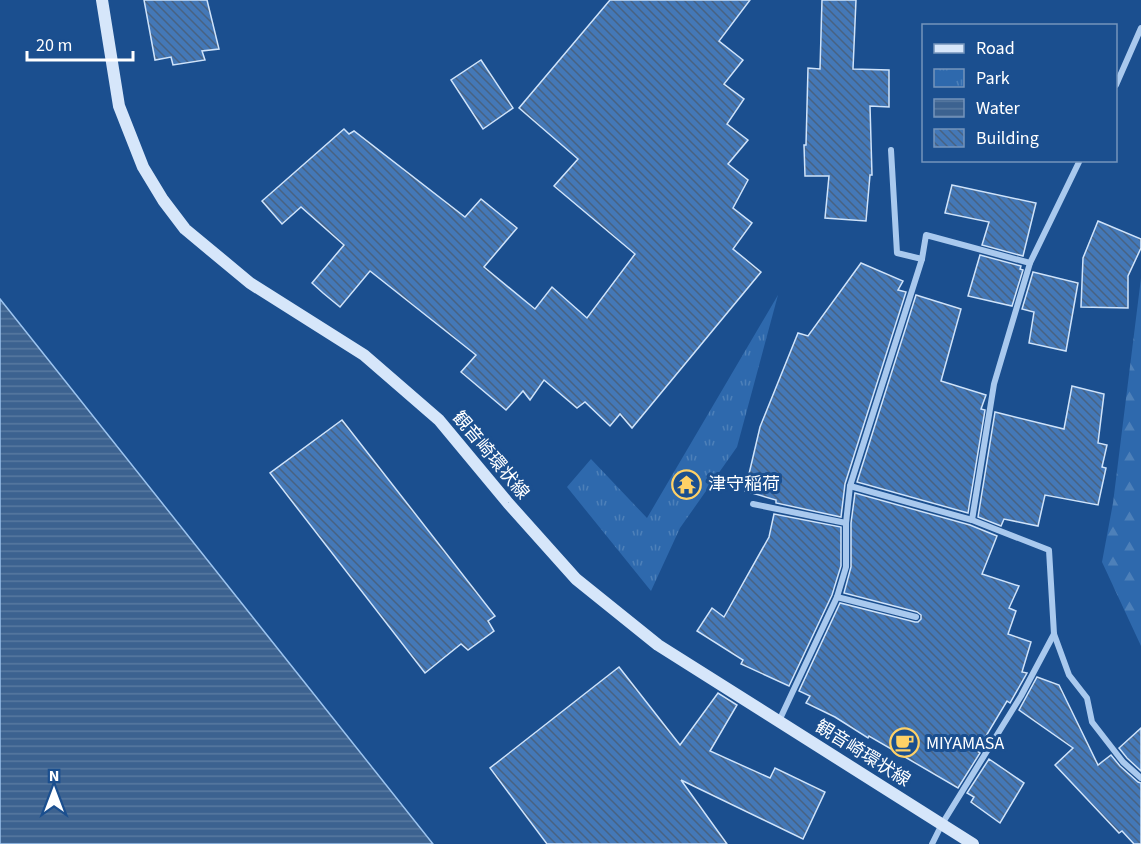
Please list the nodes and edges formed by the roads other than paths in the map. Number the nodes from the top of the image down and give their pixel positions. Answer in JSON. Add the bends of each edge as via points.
{"nodes":[{"id":1,"x":102,"y":0,"type":"edge"},
{"id":2,"x":1141,"y":28,"type":"edge"},
{"id":3,"x":1117,"y":84,"type":"edge"},
{"id":4,"x":891,"y":150,"type":"dead end"},
{"id":5,"x":1079,"y":162,"type":"edge"},
{"id":6,"x":922,"y":259,"type":"junction"},
{"id":7,"x":1030,"y":263,"type":"junction"},
{"id":8,"x":850,"y":486,"type":"junction"},
{"id":9,"x":753,"y":504,"type":"dead end"},
{"id":10,"x":972,"y":520,"type":"junction"},
{"id":11,"x":846,"y":523,"type":"junction"},
{"id":12,"x":837,"y":597,"type":"junction"},
{"id":13,"x":916,"y":617,"type":"dead end"},
{"id":14,"x":1054,"y":634,"type":"junction"},
{"id":15,"x":779,"y":721,"type":"junction"},
{"id":16,"x":1141,"y":778,"type":"edge"},
{"id":17,"x":942,"y":824,"type":"junction"},
{"id":18,"x":932,"y":844,"type":"edge"},
{"id":19,"x":973,"y":844,"type":"edge"}],
"edges":[{"from":1,"to":15,"type":"main road","name":"観音崎環状線","via":[[119,106],[143,167],[185,229],[250,284],[364,355],[439,420],[576,579],[658,645]]},
{"from":2,"to":3,"type":"street"},
{"from":4,"to":6,"type":"street","via":[[897,253]]},
{"from":5,"to":7,"type":"street"},
{"from":6,"to":7,"type":"street","via":[[926,235]]},
{"from":6,"to":8,"type":"street"},
{"from":7,"to":10,"type":"street","via":[[994,384]]},
{"from":8,"to":10,"type":"street"},
{"from":8,"to":11,"type":"street"},
{"from":9,"to":11,"type":"street"},
{"from":10,"to":14,"type":"street","via":[[1049,550]]},
{"from":11,"to":12,"type":"street","via":[[846,567]]},
{"from":12,"to":13,"type":"street"},
{"from":12,"to":15,"type":"street"},
{"from":14,"to":16,"type":"street","via":[[1069,675],[1086,698],[1092,722],[1123,762]]},
{"from":14,"to":17,"type":"street","via":[[1021,696]]},
{"from":15,"to":17,"type":"main road","name":"観音崎環状線"},
{"from":17,"to":18,"type":"street"},
{"from":17,"to":19,"type":"main road","name":"観音崎環状線"}]}
